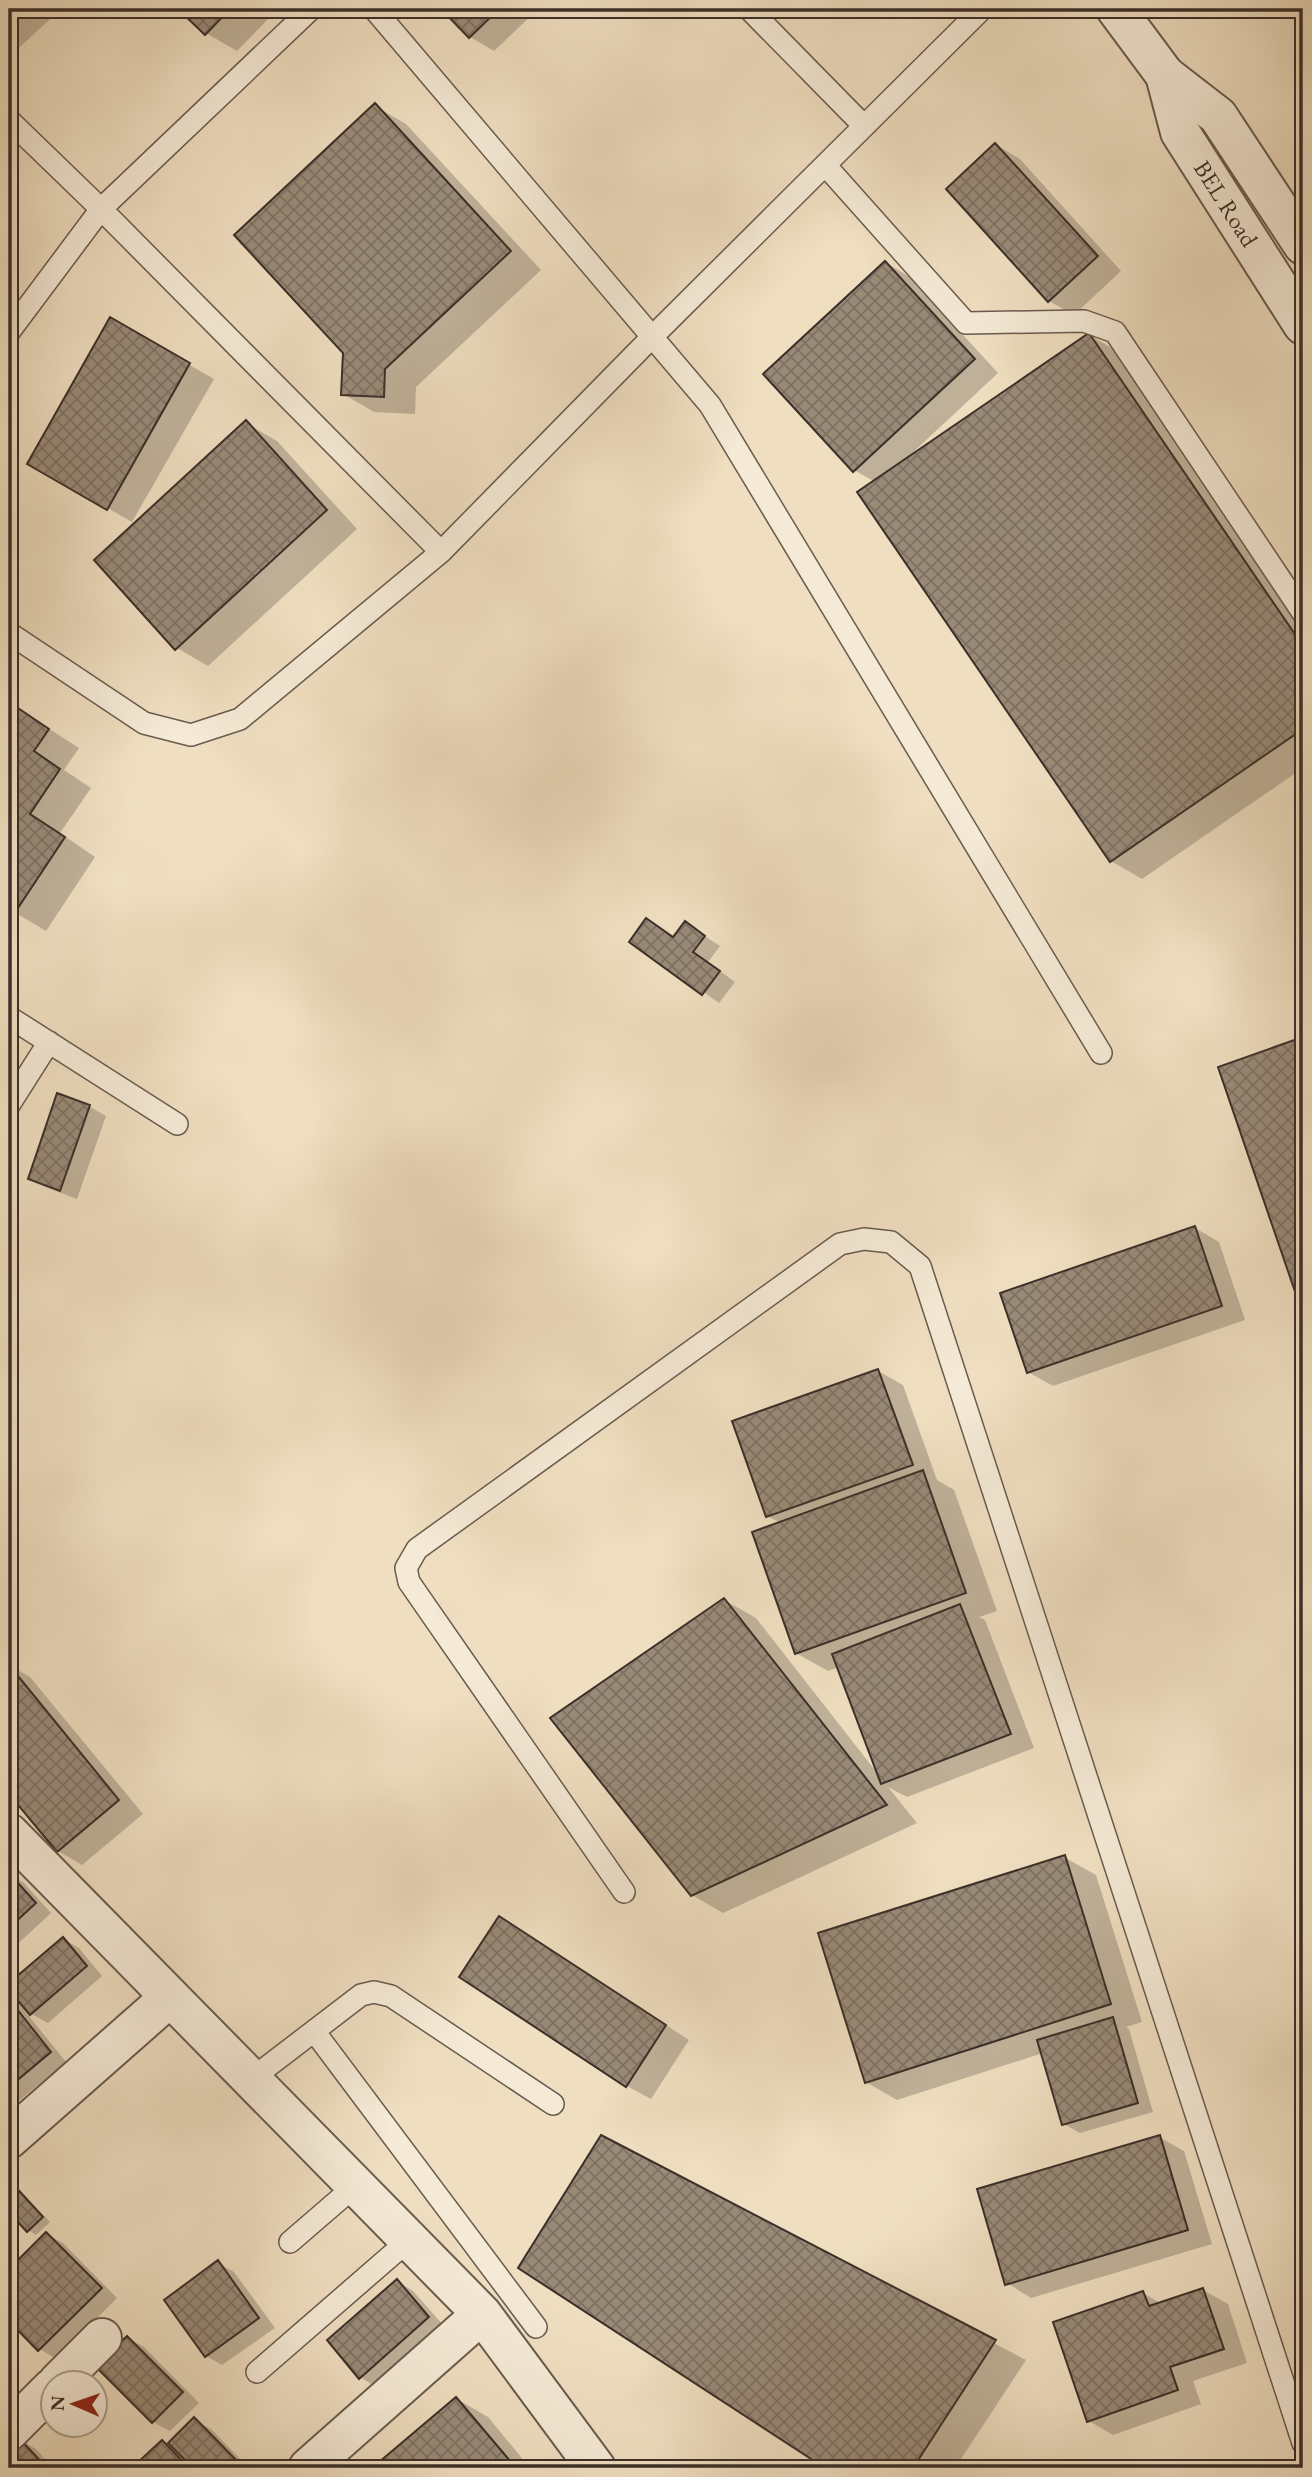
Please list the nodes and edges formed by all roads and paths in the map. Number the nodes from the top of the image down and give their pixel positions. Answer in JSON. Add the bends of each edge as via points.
{"nodes":[{"id":1,"x":311,"y":9,"type":"edge"},
{"id":2,"x":374,"y":9,"type":"edge"},
{"id":3,"x":749,"y":9,"type":"edge"},
{"id":4,"x":982,"y":9,"type":"edge"},
{"id":5,"x":1116,"y":9,"type":"edge"},
{"id":6,"x":1165,"y":75,"type":"junction"},
{"id":7,"x":9,"y":120,"type":"edge"},
{"id":8,"x":864,"y":127,"type":"junction"},
{"id":9,"x":826,"y":166,"type":"junction"},
{"id":10,"x":102,"y":209,"type":"junction"},
{"id":11,"x":1303,"y":245,"type":"edge"},
{"id":12,"x":1303,"y":325,"type":"edge"},
{"id":13,"x":9,"y":332,"type":"edge"},
{"id":14,"x":651,"y":338,"type":"junction"},
{"id":15,"x":441,"y":552,"type":"junction"},
{"id":16,"x":1303,"y":613,"type":"edge"},
{"id":17,"x":9,"y":633,"type":"edge"},
{"id":18,"x":9,"y":1017,"type":"edge"},
{"id":19,"x":49,"y":1042,"type":"junction"},
{"id":20,"x":1101,"y":1053,"type":"dead end"},
{"id":21,"x":9,"y":1105,"type":"edge"},
{"id":22,"x":177,"y":1124,"type":"dead end"},
{"id":23,"x":9,"y":1833,"type":"edge"},
{"id":24,"x":624,"y":1892,"type":"dead end"},
{"id":25,"x":169,"y":1998,"type":"junction"},
{"id":26,"x":314,"y":2031,"type":"junction"},
{"id":27,"x":250,"y":2080,"type":"junction"},
{"id":28,"x":553,"y":2104,"type":"dead end"},
{"id":29,"x":9,"y":2138,"type":"edge"},
{"id":30,"x":356,"y":2185,"type":"junction"},
{"id":31,"x":409,"y":2240,"type":"junction"},
{"id":32,"x":290,"y":2242,"type":"dead end"},
{"id":33,"x":482,"y":2314,"type":"junction"},
{"id":34,"x":536,"y":2327,"type":"dead end"},
{"id":35,"x":102,"y":2338,"type":"dead end"},
{"id":36,"x":72,"y":2368,"type":"edge"},
{"id":37,"x":257,"y":2372,"type":"dead end"},
{"id":38,"x":38,"y":2402,"type":"edge"},
{"id":39,"x":9,"y":2431,"type":"edge"},
{"id":40,"x":1303,"y":2443,"type":"edge"},
{"id":41,"x":308,"y":2468,"type":"edge"},
{"id":42,"x":596,"y":2468,"type":"edge"}],
"edges":[{"from":1,"to":10,"type":"lane"},
{"from":2,"to":14,"type":"lane"},
{"from":3,"to":8,"type":"lane"},
{"from":4,"to":8,"type":"lane"},
{"from":5,"to":6,"type":"street","name":"BEL Road"},
{"from":6,"to":11,"type":"street","name":"BEL Road","via":[[1218,116]]},
{"from":6,"to":12,"type":"street","name":"BEL Road","via":[[1180,132]]},
{"from":7,"to":10,"type":"lane"},
{"from":8,"to":9,"type":"lane"},
{"from":9,"to":14,"type":"lane"},
{"from":9,"to":16,"type":"lane","via":[[966,323],[1084,321],[1115,332]]},
{"from":10,"to":13,"type":"lane"},
{"from":10,"to":15,"type":"lane"},
{"from":14,"to":15,"type":"lane"},
{"from":14,"to":20,"type":"lane","via":[[710,405]]},
{"from":15,"to":17,"type":"lane","via":[[240,719],[191,735],[144,723]]},
{"from":18,"to":19,"type":"lane"},
{"from":19,"to":21,"type":"lane"},
{"from":19,"to":22,"type":"lane"},
{"from":23,"to":25,"type":"street"},
{"from":24,"to":40,"type":"lane","via":[[408,1581],[406,1568],[417,1549],[840,1244],[864,1239],[891,1242],[919,1266]]},
{"from":25,"to":27,"type":"street"},
{"from":25,"to":29,"type":"street"},
{"from":26,"to":27,"type":"lane"},
{"from":26,"to":28,"type":"lane","via":[[361,1994],[391,1996]]},
{"from":26,"to":34,"type":"lane"},
{"from":27,"to":30,"type":"street"},
{"from":30,"to":31,"type":"street"},
{"from":30,"to":32,"type":"lane"},
{"from":31,"to":33,"type":"street"},
{"from":31,"to":37,"type":"lane"},
{"from":33,"to":41,"type":"street"},
{"from":33,"to":42,"type":"street"},
{"from":35,"to":36,"type":"street"},
{"from":38,"to":39,"type":"street"}]}
